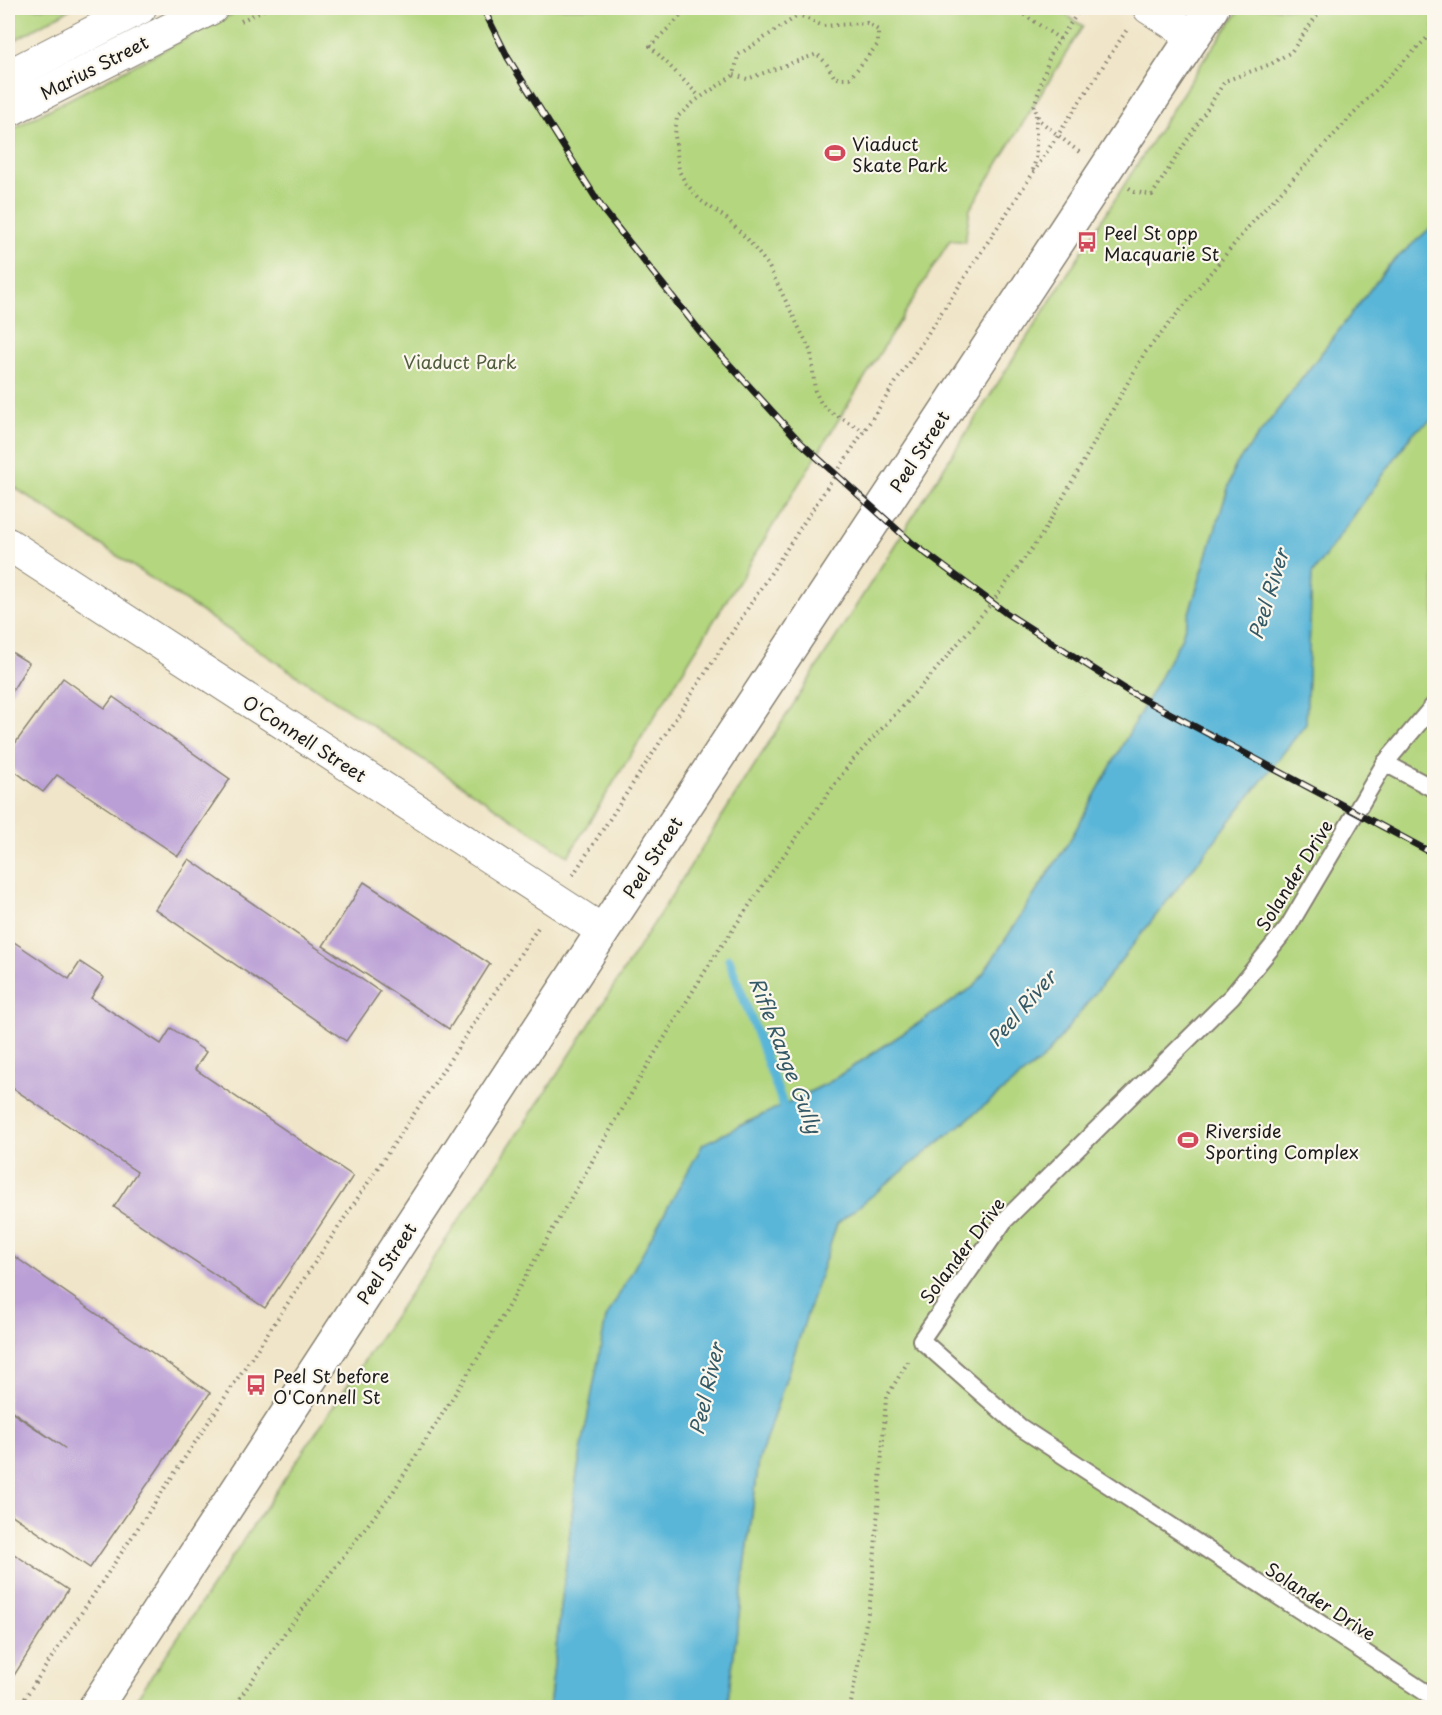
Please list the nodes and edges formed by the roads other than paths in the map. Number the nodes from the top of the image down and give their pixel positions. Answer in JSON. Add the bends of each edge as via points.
{"nodes":[{"id":1,"x":140,"y":8,"type":"edge"},
{"id":2,"x":213,"y":8,"type":"edge"},
{"id":3,"x":1212,"y":8,"type":"edge"},
{"id":4,"x":1139,"y":17,"type":"edge"},
{"id":5,"x":1193,"y":36,"type":"junction"},
{"id":6,"x":8,"y":76,"type":"edge"},
{"id":7,"x":8,"y":111,"type":"edge"},
{"id":8,"x":8,"y":544,"type":"edge"},
{"id":9,"x":1434,"y":705,"type":"edge"},
{"id":10,"x":1385,"y":763,"type":"junction"},
{"id":11,"x":1434,"y":789,"type":"edge"},
{"id":12,"x":603,"y":931,"type":"junction"},
{"id":13,"x":1434,"y":1698,"type":"edge"},
{"id":14,"x":95,"y":1707,"type":"edge"}],
"edges":[{"from":1,"to":6,"type":"street","name":"Marius Street"},
{"from":2,"to":7,"type":"street","name":"Marius Street"},
{"from":3,"to":5,"type":"main road","name":"Peel Street"},
{"from":4,"to":5,"type":"street"},
{"from":5,"to":12,"type":"main road","name":"Peel Street"},
{"from":8,"to":12,"type":"street","name":"O'Connell Street"},
{"from":9,"to":10,"type":"lane","name":"Solander Drive"},
{"from":10,"to":11,"type":"lane"},
{"from":10,"to":13,"type":"lane","name":"Solander Drive","via":[[1288,927],[1232,996],[1004,1221],[921,1340],[1020,1427]]},
{"from":12,"to":14,"type":"main road","name":"Peel Street"}]}
